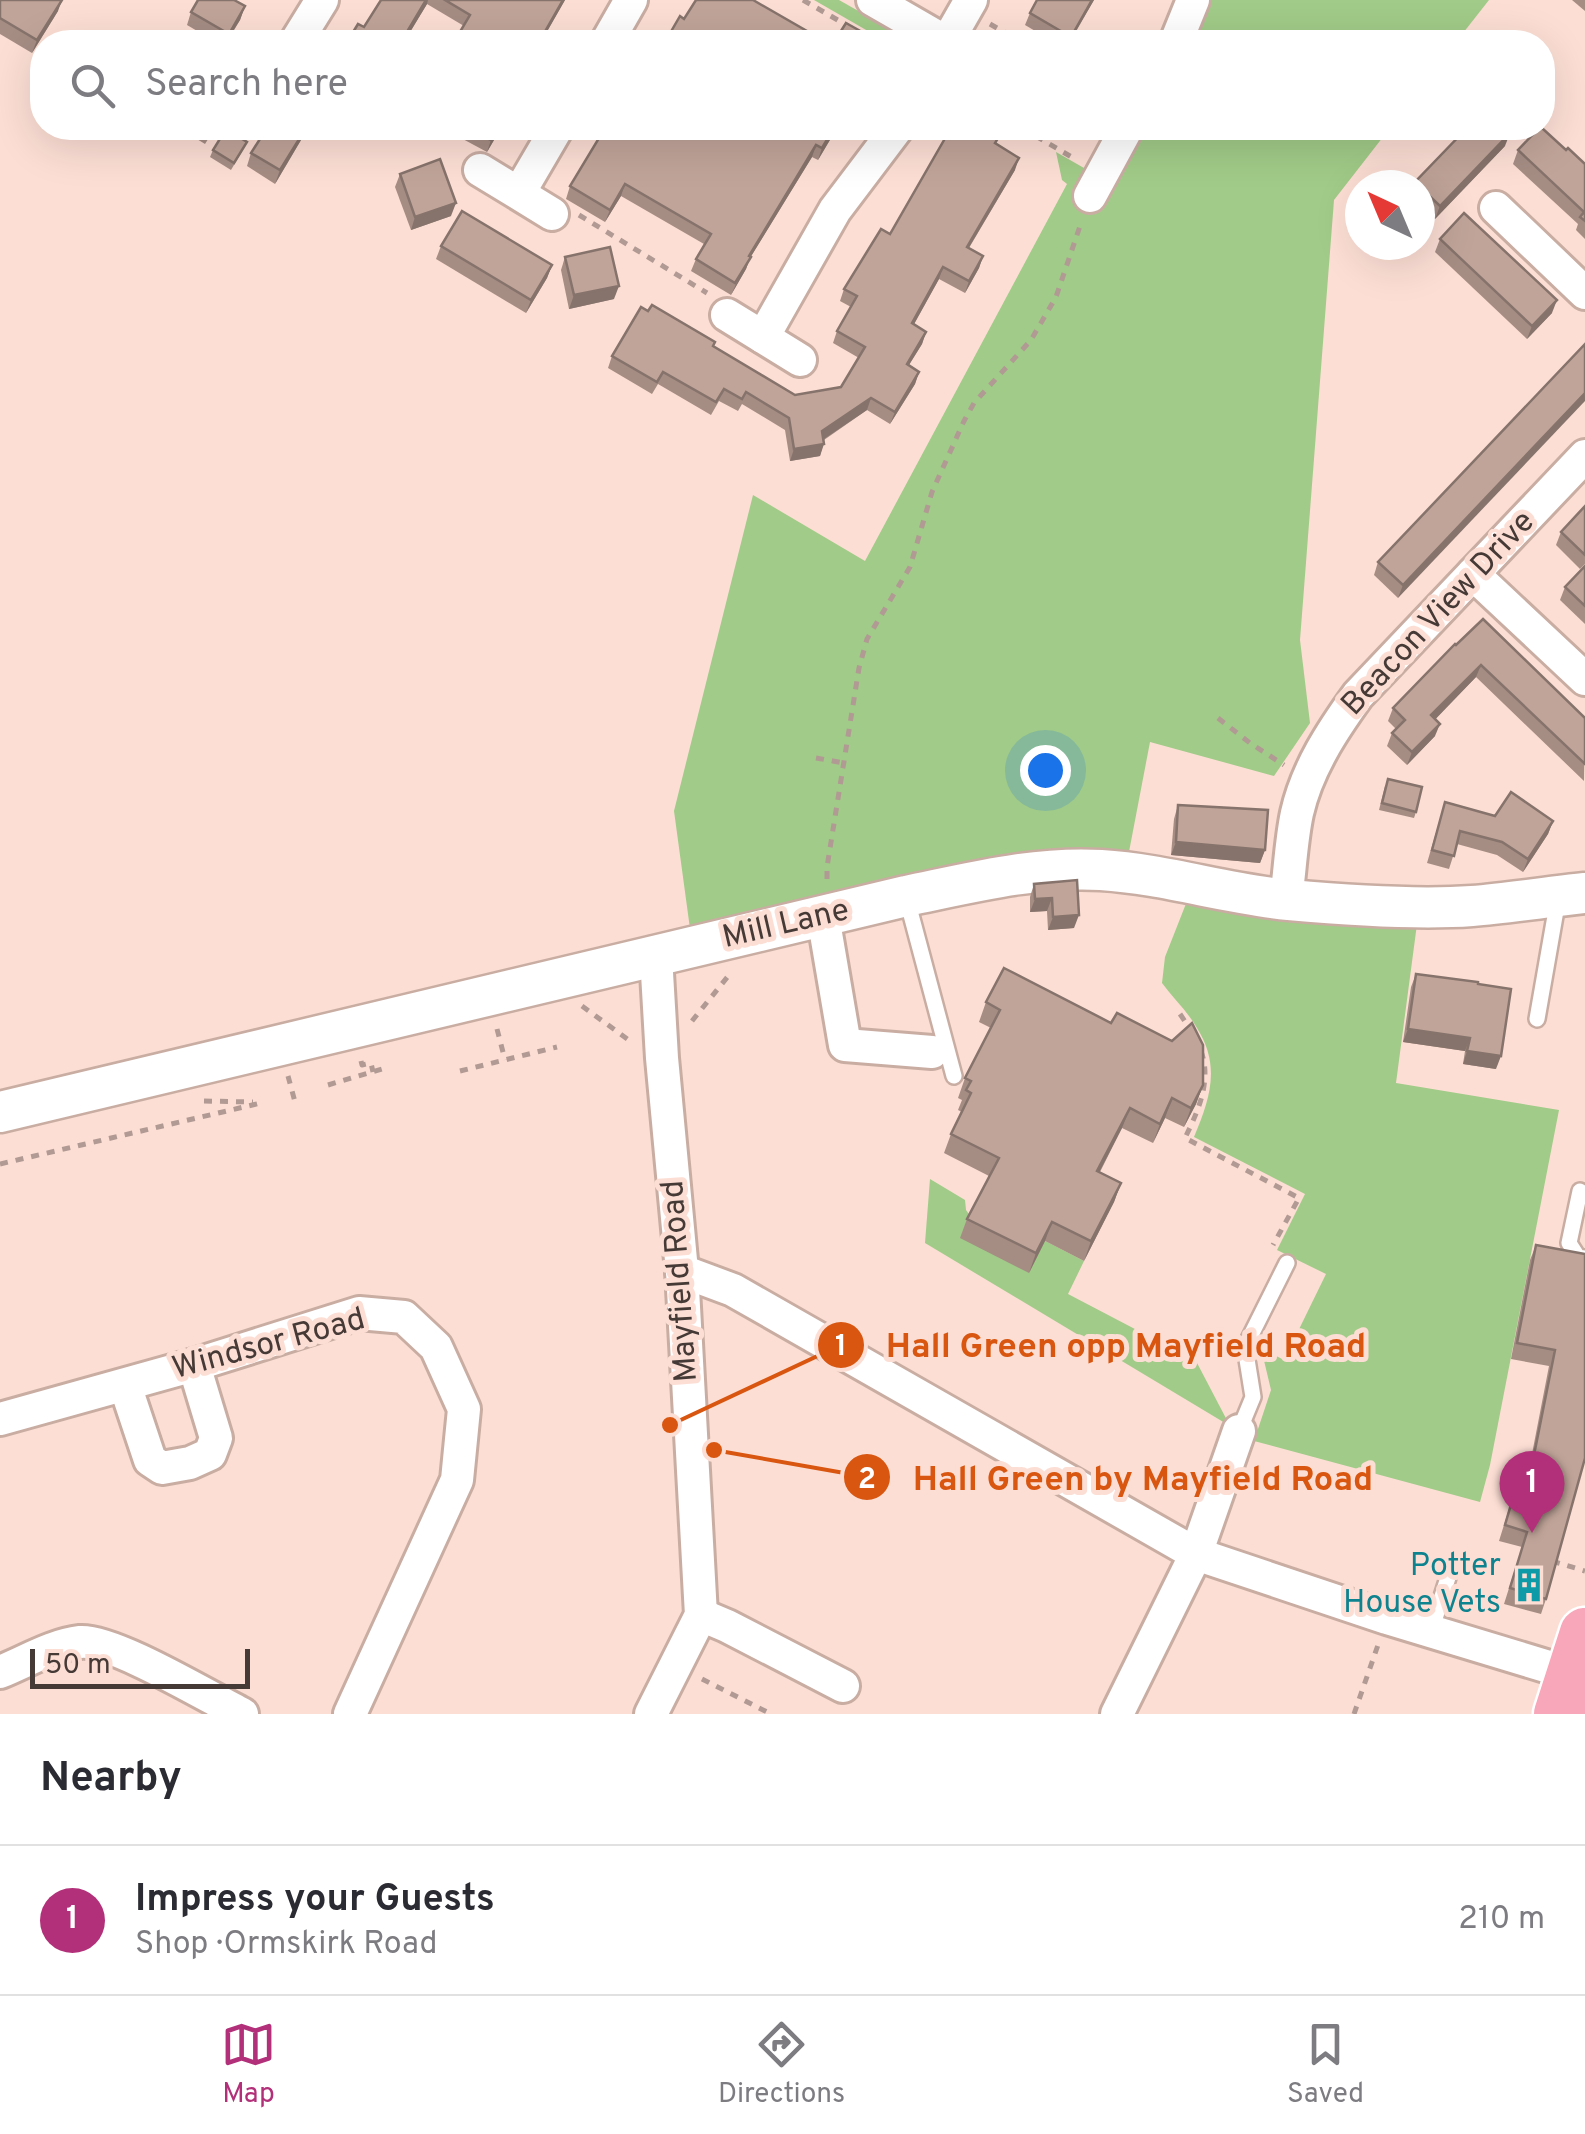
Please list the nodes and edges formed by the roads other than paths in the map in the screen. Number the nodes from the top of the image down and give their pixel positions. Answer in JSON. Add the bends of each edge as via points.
{"nodes":[{"id":1,"x":322,"y":0,"type":"edge"},
{"id":2,"x":631,"y":0,"type":"edge"},
{"id":3,"x":872,"y":0,"type":"edge"},
{"id":4,"x":970,"y":0,"type":"edge"},
{"id":5,"x":1194,"y":0,"type":"edge"},
{"id":6,"x":303,"y":30,"type":"edge"},
{"id":7,"x":613,"y":30,"type":"edge"},
{"id":8,"x":925,"y":30,"type":"edge"},
{"id":9,"x":953,"y":30,"type":"edge"},
{"id":10,"x":1181,"y":30,"type":"edge"},
{"id":11,"x":550,"y":140,"type":"edge"},
{"id":12,"x":889,"y":140,"type":"edge"},
{"id":13,"x":1120,"y":140,"type":"edge"},
{"id":14,"x":480,"y":170,"type":"dead end"},
{"id":15,"x":1096,"y":185,"type":"road end"},
{"id":16,"x":519,"y":193,"type":"junction"},
{"id":17,"x":1496,"y":208,"type":"dead end"},
{"id":18,"x":552,"y":214,"type":"road end"},
{"id":19,"x":1585,"y":294,"type":"edge"},
{"id":20,"x":727,"y":315,"type":"road end"},
{"id":21,"x":764,"y":337,"type":"junction"},
{"id":22,"x":800,"y":360,"type":"dead end"},
{"id":23,"x":1585,"y":456,"type":"edge"},
{"id":24,"x":1473,"y":574,"type":"junction"},
{"id":25,"x":1585,"y":680,"type":"edge"},
{"id":26,"x":1572,"y":894,"type":"edge"},
{"id":27,"x":906,"y":896,"type":"junction"},
{"id":28,"x":1286,"y":900,"type":"junction"},
{"id":29,"x":823,"y":916,"type":"junction"},
{"id":30,"x":656,"y":956,"type":"junction"},
{"id":31,"x":1538,"y":1019,"type":"dead end"},
{"id":32,"x":943,"y":1064,"type":"joint"},
{"id":33,"x":0,"y":1112,"type":"edge"},
{"id":34,"x":1580,"y":1190,"type":"dead end"},
{"id":35,"x":1585,"y":1258,"type":"edge"},
{"id":36,"x":1287,"y":1263,"type":"dead end"},
{"id":37,"x":682,"y":1271,"type":"junction"},
{"id":38,"x":194,"y":1365,"type":"junction"},
{"id":39,"x":126,"y":1385,"type":"junction"},
{"id":40,"x":0,"y":1420,"type":"edge"},
{"id":41,"x":1239,"y":1431,"type":"joint"},
{"id":42,"x":1196,"y":1554,"type":"junction"},
{"id":43,"x":1452,"y":1565,"type":"dead end"},
{"id":44,"x":701,"y":1615,"type":"junction"},
{"id":45,"x":1431,"y":1631,"type":"junction"},
{"id":46,"x":0,"y":1672,"type":"edge"},
{"id":47,"x":1572,"y":1674,"type":"edge"},
{"id":48,"x":843,"y":1686,"type":"dead end"},
{"id":49,"x":242,"y":1714,"type":"edge"},
{"id":50,"x":350,"y":1714,"type":"edge"},
{"id":51,"x":651,"y":1714,"type":"edge"},
{"id":52,"x":1117,"y":1714,"type":"edge"}],
"edges":[{"from":1,"to":6,"type":"street"},
{"from":2,"to":7,"type":"street"},
{"from":3,"to":8,"type":"street"},
{"from":4,"to":9,"type":"street"},
{"from":5,"to":10,"type":"street"},
{"from":11,"to":16,"type":"street"},
{"from":12,"to":21,"type":"street","via":[[834,210]]},
{"from":13,"to":15,"type":"street"},
{"from":14,"to":16,"type":"street"},
{"from":16,"to":18,"type":"street"},
{"from":17,"to":19,"type":"street"},
{"from":20,"to":21,"type":"street"},
{"from":21,"to":22,"type":"street"},
{"from":23,"to":24,"type":"street","name":"Beacon View Drive"},
{"from":24,"to":25,"type":"street"},
{"from":24,"to":28,"type":"street","name":"Beacon View Drive","via":[[1330,733],[1297,813]]},
{"from":26,"to":28,"type":"street","name":"Mill Lane","via":[[1468,906]]},
{"from":26,"to":31,"type":"lane"},
{"from":27,"to":28,"type":"street","name":"Mill Lane","via":[[1016,874],[1096,870]]},
{"from":27,"to":29,"type":"street","name":"Mill Lane"},
{"from":27,"to":32,"type":"lane"},
{"from":29,"to":30,"type":"street","name":"Mill Lane"},
{"from":29,"to":32,"type":"street","via":[[831,1044]]},
{"from":30,"to":33,"type":"street","name":"Mill Lane"},
{"from":30,"to":37,"type":"street","name":"Mayfield Road"},
{"from":34,"to":35,"type":"lane","via":[[1569,1243]]},
{"from":36,"to":41,"type":"lane","via":[[1245,1346],[1253,1397]]},
{"from":37,"to":42,"type":"street","via":[[733,1290]]},
{"from":37,"to":44,"type":"street","name":"Mayfield Road"},
{"from":38,"to":39,"type":"street","name":"Windsor Road"},
{"from":38,"to":39,"type":"street","via":[[216,1438],[210,1454],[190,1464],[162,1468],[150,1460]]},
{"from":38,"to":50,"type":"street","name":"Windsor Road","via":[[360,1313],[404,1317],[436,1346],[464,1410],[457,1480]]},
{"from":39,"to":40,"type":"street","name":"Windsor Road"},
{"from":41,"to":42,"type":"street"},
{"from":42,"to":45,"type":"street"},
{"from":42,"to":52,"type":"street"},
{"from":43,"to":45,"type":"lane"},
{"from":44,"to":48,"type":"street"},
{"from":44,"to":51,"type":"street","name":"Mayfield Road"},
{"from":45,"to":47,"type":"street"},
{"from":46,"to":49,"type":"street","via":[[55,1648],[107,1645]]}]}
